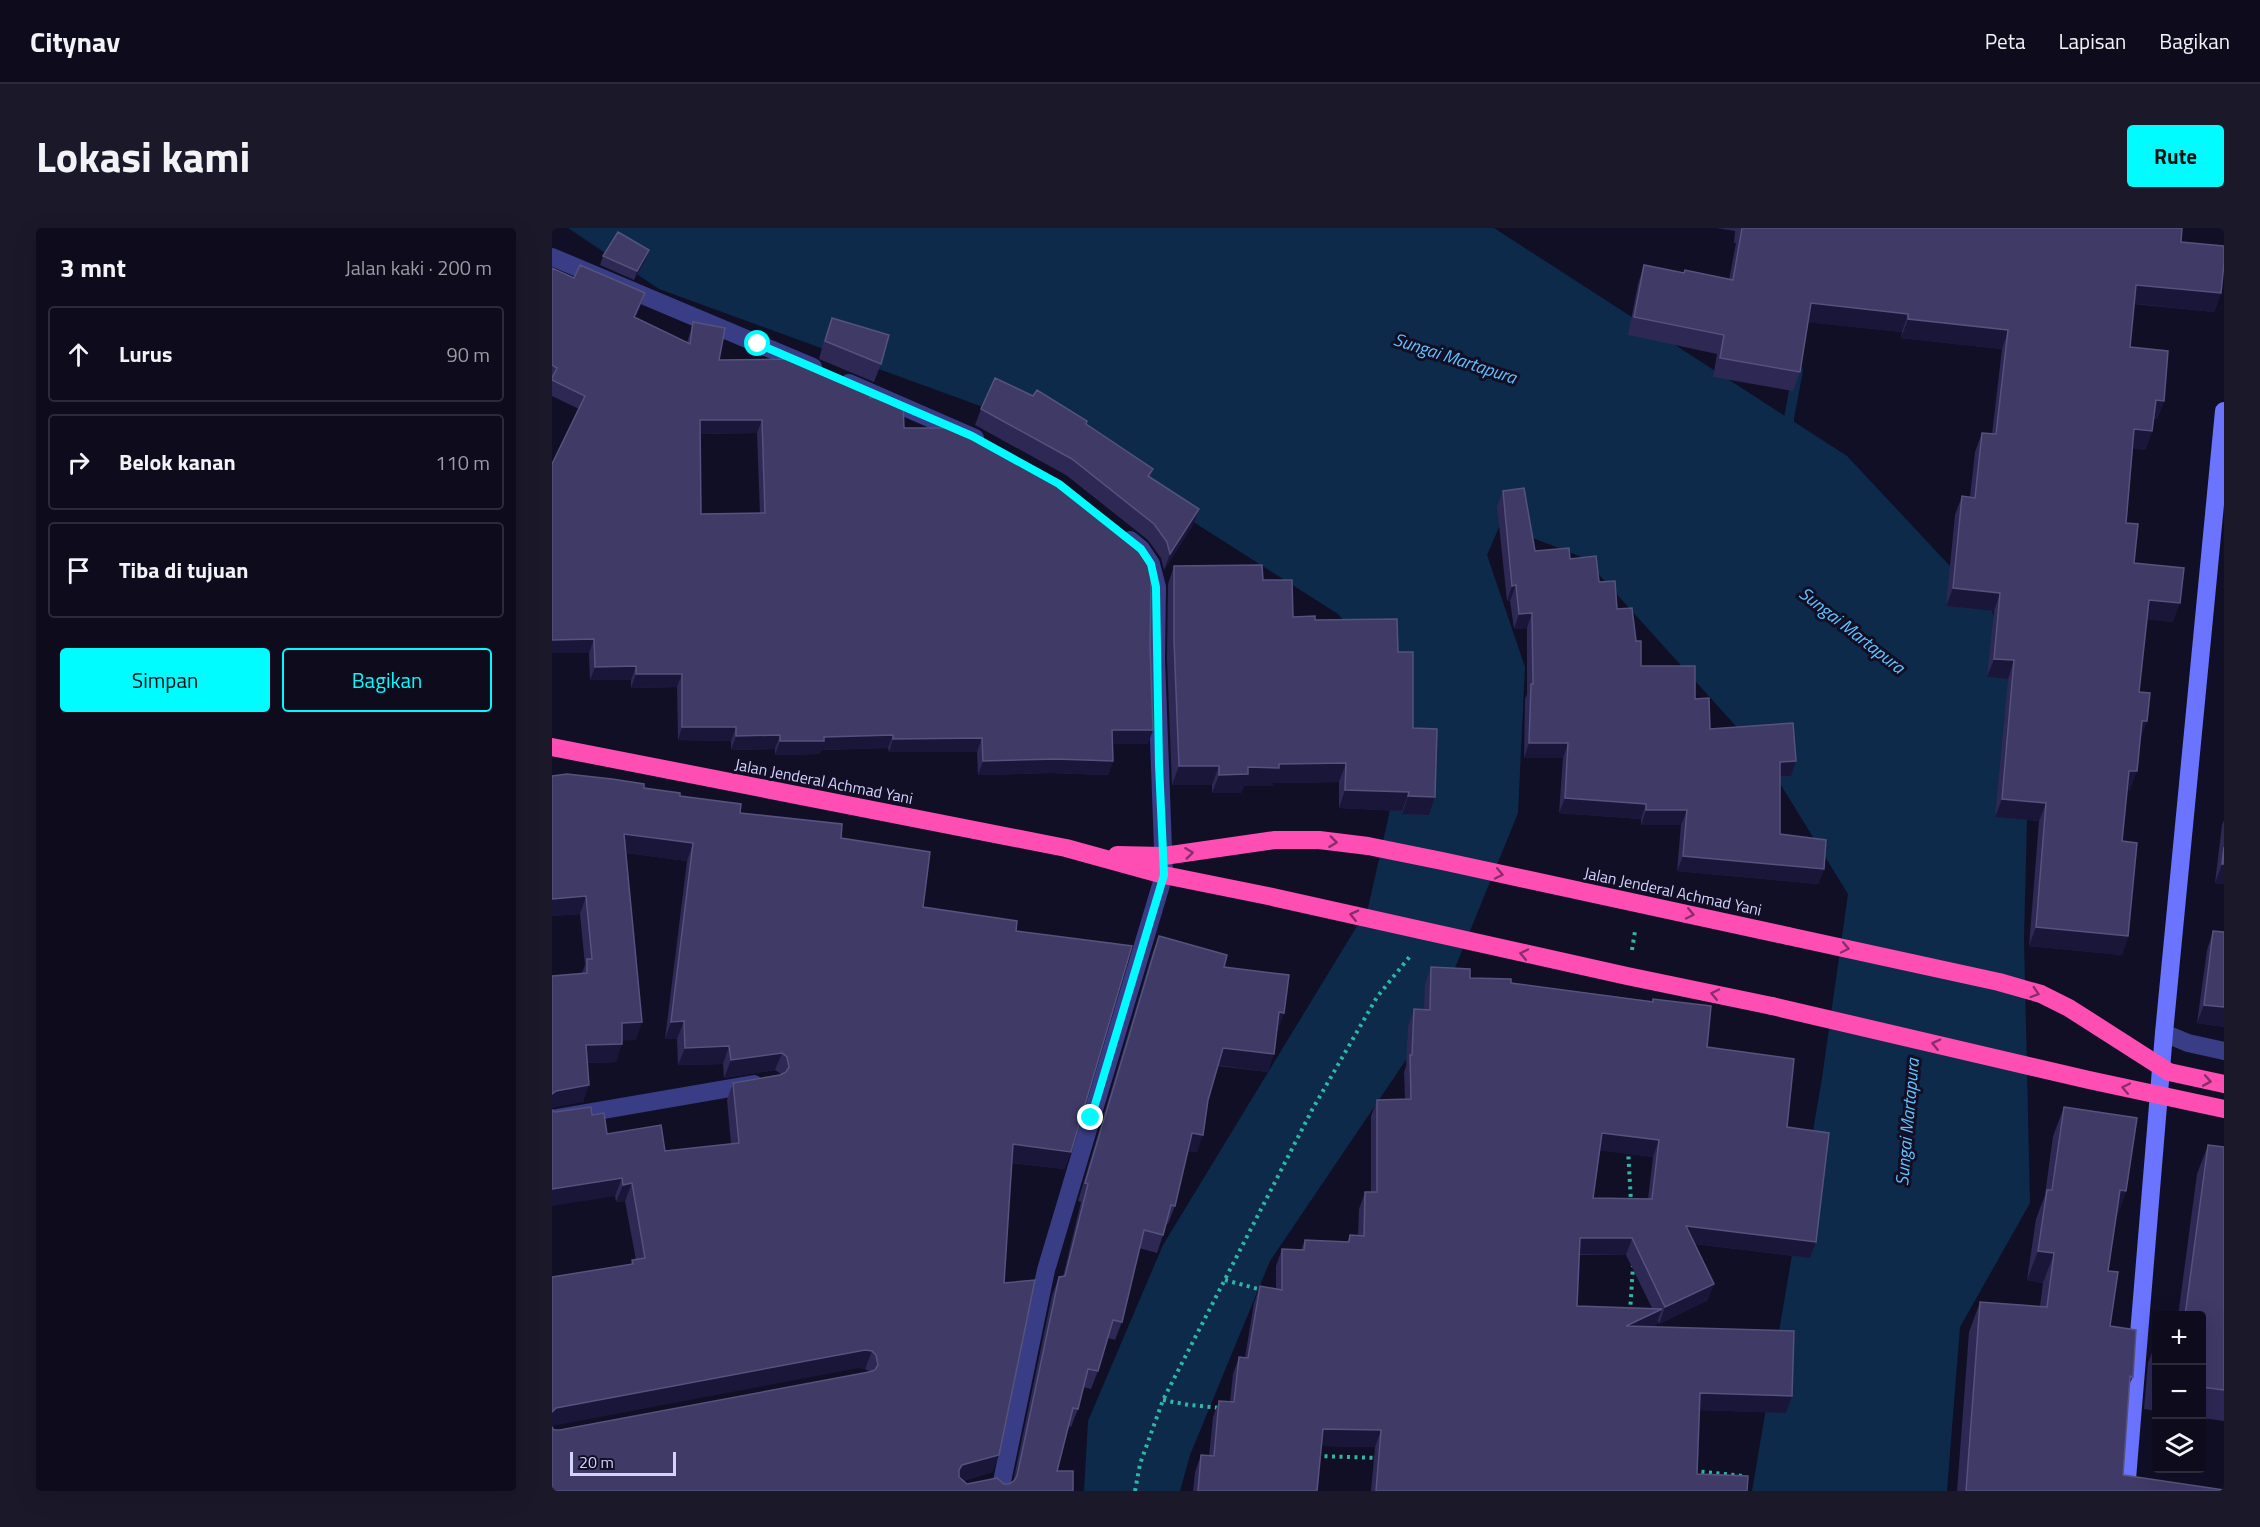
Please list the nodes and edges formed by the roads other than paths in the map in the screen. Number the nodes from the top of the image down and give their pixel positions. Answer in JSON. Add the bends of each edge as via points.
{"nodes":[{"id":1,"x":552,"y":257,"type":"edge"},
{"id":2,"x":2224,"y":411,"type":"edge"},
{"id":3,"x":991,"y":447,"type":"edge"},
{"id":4,"x":1114,"y":527,"type":"edge"},
{"id":5,"x":552,"y":747,"type":"edge"},
{"id":6,"x":1088,"y":854,"type":"junction"},
{"id":7,"x":1164,"y":856,"type":"junction"},
{"id":8,"x":1164,"y":875,"type":"junction"},
{"id":9,"x":2164,"y":1034,"type":"junction"},
{"id":10,"x":2224,"y":1051,"type":"edge"},
{"id":11,"x":772,"y":1081,"type":"edge"},
{"id":12,"x":2224,"y":1084,"type":"edge"},
{"id":13,"x":2224,"y":1109,"type":"edge"},
{"id":14,"x":552,"y":1119,"type":"edge"},
{"id":15,"x":982,"y":1487,"type":"edge"},
{"id":16,"x":1000,"y":1487,"type":"edge"},
{"id":17,"x":2126,"y":1491,"type":"edge"}],
"edges":[{"from":1,"to":3,"type":"street","via":[[870,391]]},
{"from":2,"to":9,"type":"street"},
{"from":4,"to":7,"type":"street","via":[[1141,549],[1151,564],[1156,587]]},
{"from":5,"to":6,"type":"highway","name":"Jalan Jenderal Achmad Yani"},
{"from":6,"to":7,"type":"highway","name":"Jalan Jenderal Achmad Yani"},
{"from":6,"to":8,"type":"highway","name":"Jalan Jenderal Achmad Yani"},
{"from":7,"to":8,"type":"street"},
{"from":7,"to":12,"type":"highway","name":"Jalan Jenderal Achmad Yani","one_way":true,"bridge":true,"via":[[1275,840],[1319,840],[1442,861],[2041,994],[2169,1072]]},
{"from":13,"to":8,"type":"highway","name":"Jalan Jenderal Achmad Yani","one_way":true,"bridge":true,"via":[[1772,1006]]},
{"from":8,"to":16,"type":"street","via":[[1046,1270]]},
{"from":9,"to":10,"type":"street"},
{"from":9,"to":17,"type":"street"},
{"from":11,"to":14,"type":"street"},
{"from":15,"to":16,"type":"street"}]}
